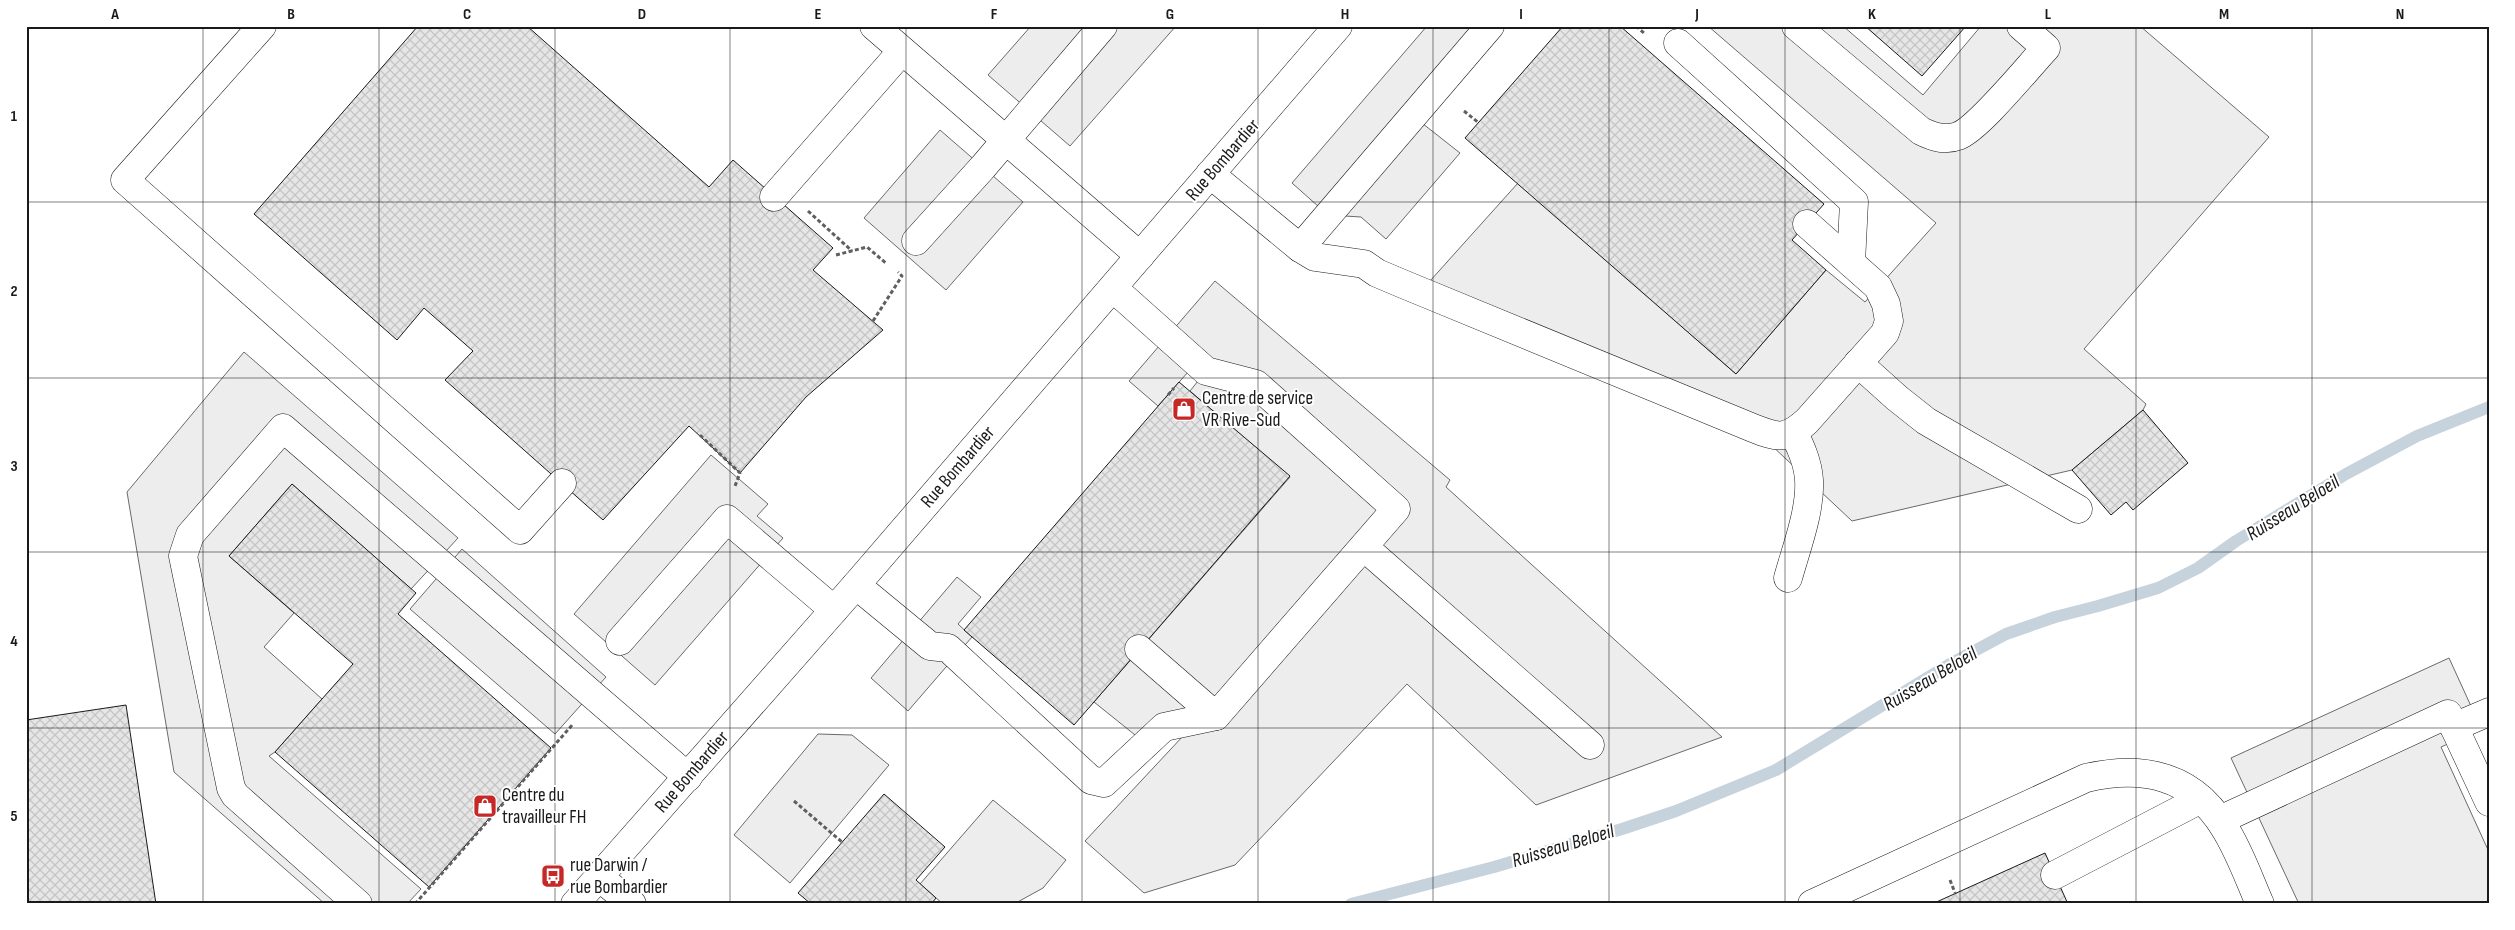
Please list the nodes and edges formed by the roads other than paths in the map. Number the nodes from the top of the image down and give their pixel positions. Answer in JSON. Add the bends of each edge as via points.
{"nodes":[{"id":1,"x":262,"y":26,"type":"edge"},
{"id":2,"x":874,"y":26,"type":"edge"},
{"id":3,"x":1104,"y":26,"type":"edge"},
{"id":4,"x":1338,"y":26,"type":"edge"},
{"id":5,"x":1490,"y":26,"type":"edge"},
{"id":6,"x":1796,"y":26,"type":"edge"},
{"id":7,"x":2021,"y":26,"type":"edge"},
{"id":8,"x":1678,"y":44,"type":"dead end"},
{"id":9,"x":902,"y":51,"type":"junction"},
{"id":10,"x":1006,"y":140,"type":"junction"},
{"id":11,"x":1210,"y":174,"type":"junction"},
{"id":12,"x":774,"y":197,"type":"dead end"},
{"id":13,"x":1807,"y":224,"type":"dead end"},
{"id":14,"x":916,"y":241,"type":"dead end"},
{"id":15,"x":1300,"y":248,"type":"junction"},
{"id":16,"x":1140,"y":256,"type":"junction"},
{"id":17,"x":1851,"y":262,"type":"junction"},
{"id":18,"x":1113,"y":288,"type":"junction"},
{"id":19,"x":1858,"y":363,"type":"junction"},
{"id":20,"x":1794,"y":433,"type":"junction"},
{"id":21,"x":562,"y":482,"type":"dead end"},
{"id":22,"x":2078,"y":509,"type":"dead end"},
{"id":23,"x":1364,"y":547,"type":"junction"},
{"id":24,"x":1788,"y":578,"type":"dead end"},
{"id":25,"x":856,"y":585,"type":"junction"},
{"id":26,"x":834,"y":610,"type":"junction"},
{"id":27,"x":620,"y":641,"type":"dead end"},
{"id":28,"x":1140,"y":649,"type":"dead end"},
{"id":29,"x":2489,"y":712,"type":"edge"},
{"id":30,"x":1216,"y":716,"type":"junction"},
{"id":31,"x":2454,"y":727,"type":"junction"},
{"id":32,"x":1590,"y":744,"type":"dead end"},
{"id":33,"x":688,"y":777,"type":"junction"},
{"id":34,"x":2201,"y":800,"type":"junction"},
{"id":35,"x":2489,"y":802,"type":"edge"},
{"id":36,"x":2220,"y":820,"type":"junction"},
{"id":37,"x":2055,"y":875,"type":"dead end"},
{"id":38,"x":599,"y":877,"type":"junction"},
{"id":39,"x":358,"y":904,"type":"edge"},
{"id":40,"x":575,"y":904,"type":"edge"},
{"id":41,"x":632,"y":904,"type":"edge"},
{"id":42,"x":1812,"y":904,"type":"edge"},
{"id":43,"x":2260,"y":904,"type":"edge"}],
"edges":[{"from":1,"to":21,"type":"street","via":[[125,180],[520,530]]},
{"from":2,"to":9,"type":"street"},
{"from":3,"to":10,"type":"street"},
{"from":4,"to":11,"type":"street","name":"Rue Bombardier"},
{"from":5,"to":15,"type":"street"},
{"from":6,"to":7,"type":"street","via":[[1921,131],[1948,139],[1960,136],[1985,114],[2046,48]]},
{"from":8,"to":17,"type":"street","via":[[1854,202]]},
{"from":9,"to":10,"type":"street"},
{"from":9,"to":12,"type":"street"},
{"from":10,"to":14,"type":"street"},
{"from":10,"to":16,"type":"street"},
{"from":11,"to":15,"type":"street"},
{"from":11,"to":16,"type":"street","name":"Rue Bombardier"},
{"from":13,"to":17,"type":"street"},
{"from":15,"to":20,"type":"street","via":[[1316,257],[1364,264],[1403,284],[1770,435],[1781,437]]},
{"from":16,"to":18,"type":"street","name":"Rue Bombardier"},
{"from":17,"to":19,"type":"street","via":[[1878,287],[1889,321],[1885,333]]},
{"from":18,"to":23,"type":"street","via":[[1206,371],[1256,384],[1396,509]]},
{"from":18,"to":25,"type":"street","name":"Rue Bombardier"},
{"from":19,"to":20,"type":"street"},
{"from":19,"to":22,"type":"street","via":[[1926,421]]},
{"from":20,"to":24,"type":"street","via":[[1810,481],[1804,522]]},
{"from":23,"to":30,"type":"street"},
{"from":23,"to":32,"type":"street"},
{"from":25,"to":26,"type":"street","name":"Rue Bombardier"},
{"from":25,"to":30,"type":"street","via":[[930,646],[948,648],[1091,780],[1104,782],[1164,727]]},
{"from":26,"to":27,"type":"street","via":[[727,519]]},
{"from":26,"to":33,"type":"street","name":"Rue Bombardier"},
{"from":28,"to":30,"type":"street"},
{"from":29,"to":31,"type":"street"},
{"from":31,"to":35,"type":"street"},
{"from":31,"to":36,"type":"street","via":[[2448,714]]},
{"from":33,"to":38,"type":"street","name":"Rue Bombardier"},
{"from":33,"to":39,"type":"street","via":[[283,428],[190,535],[183,556],[234,795]]},
{"from":34,"to":36,"type":"street"},
{"from":34,"to":37,"type":"street"},
{"from":34,"to":42,"type":"street","via":[[2193,792],[2166,778],[2136,772],[2086,778]]},
{"from":36,"to":43,"type":"street"},
{"from":38,"to":40,"type":"street","name":"Rue Bombardier"},
{"from":38,"to":41,"type":"street"}]}
